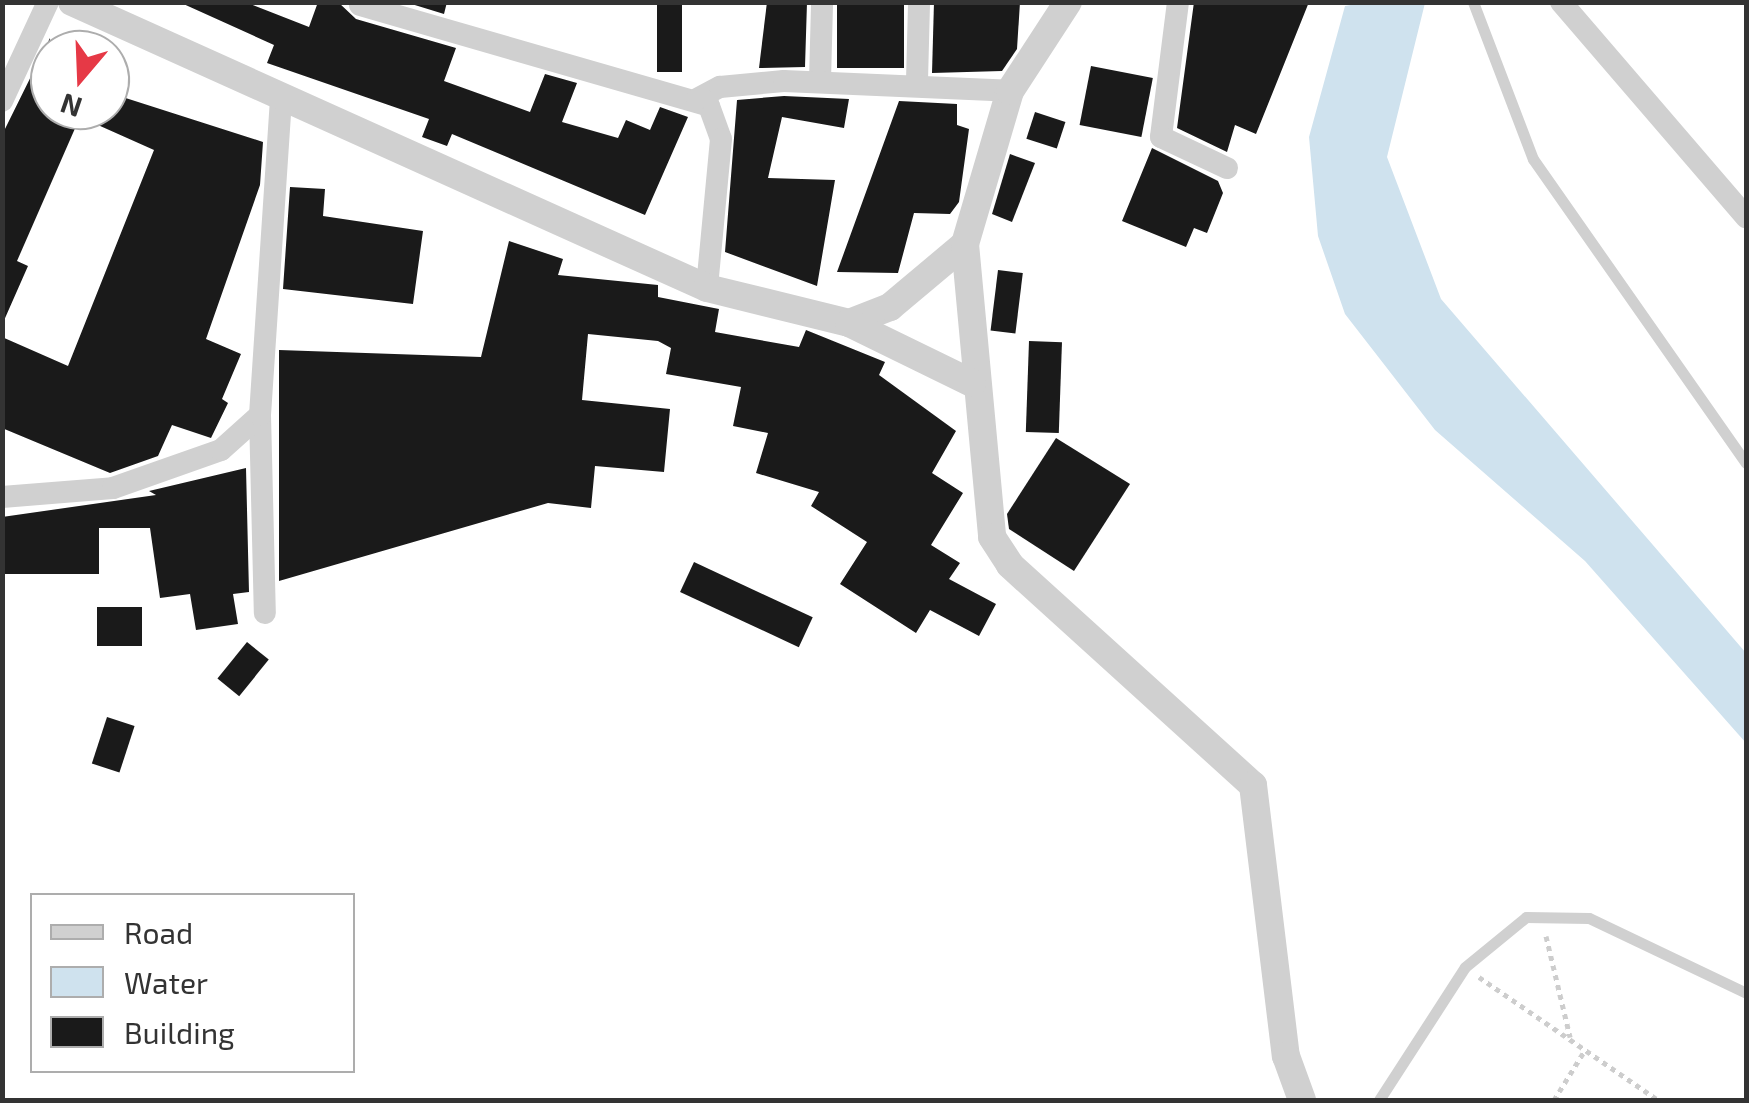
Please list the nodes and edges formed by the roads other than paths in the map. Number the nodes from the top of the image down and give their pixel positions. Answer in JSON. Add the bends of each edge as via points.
{"nodes":[{"id":1,"x":48,"y":2,"type":"edge"},
{"id":2,"x":72,"y":2,"type":"edge"},
{"id":3,"x":822,"y":2,"type":"edge"},
{"id":4,"x":920,"y":2,"type":"edge"},
{"id":5,"x":1068,"y":2,"type":"edge"},
{"id":6,"x":1178,"y":2,"type":"edge"},
{"id":7,"x":1473,"y":2,"type":"edge"},
{"id":8,"x":1562,"y":2,"type":"edge"},
{"id":9,"x":360,"y":5,"type":"dead end"},
{"id":10,"x":820,"y":81,"type":"junction"},
{"id":11,"x":917,"y":81,"type":"junction"},
{"id":12,"x":1010,"y":92,"type":"junction"},
{"id":13,"x":281,"y":98,"type":"junction"},
{"id":14,"x":698,"y":100,"type":"junction"},
{"id":15,"x":2,"y":101,"type":"edge"},
{"id":16,"x":1227,"y":168,"type":"dead end"},
{"id":17,"x":1746,"y":216,"type":"edge"},
{"id":18,"x":965,"y":244,"type":"junction"},
{"id":19,"x":707,"y":288,"type":"junction"},
{"id":20,"x":849,"y":324,"type":"junction"},
{"id":21,"x":972,"y":383,"type":"junction"},
{"id":22,"x":260,"y":415,"type":"junction"},
{"id":23,"x":1746,"y":463,"type":"edge"},
{"id":24,"x":2,"y":497,"type":"edge"},
{"id":25,"x":264,"y":613,"type":"dead end"},
{"id":26,"x":1746,"y":993,"type":"edge"},
{"id":27,"x":1302,"y":1100,"type":"edge"},
{"id":28,"x":1379,"y":1100,"type":"edge"}],
"edges":[{"from":1,"to":15,"type":"street"},
{"from":2,"to":13,"type":"street"},
{"from":3,"to":10,"type":"street"},
{"from":4,"to":11,"type":"street"},
{"from":5,"to":12,"type":"street"},
{"from":6,"to":16,"type":"street","via":[[1161,136]]},
{"from":7,"to":23,"type":"lane","via":[[1533,159]]},
{"from":8,"to":17,"type":"street"},
{"from":9,"to":14,"type":"street"},
{"from":10,"to":11,"type":"street"},
{"from":10,"to":14,"type":"street","via":[[720,87]]},
{"from":11,"to":12,"type":"street"},
{"from":12,"to":18,"type":"street"},
{"from":13,"to":19,"type":"street"},
{"from":13,"to":22,"type":"street"},
{"from":14,"to":19,"type":"street","via":[[716,116],[720,139]]},
{"from":18,"to":20,"type":"street","via":[[890,307]]},
{"from":18,"to":21,"type":"street"},
{"from":19,"to":20,"type":"street"},
{"from":20,"to":21,"type":"street"},
{"from":21,"to":27,"type":"street","via":[[999,552],[1253,784],[1286,1056]]},
{"from":22,"to":24,"type":"street","via":[[221,450],[113,488]]},
{"from":22,"to":25,"type":"street"},
{"from":26,"to":28,"type":"lane","via":[[1622,929],[1541,915],[1502,928],[1464,967]]}]}
